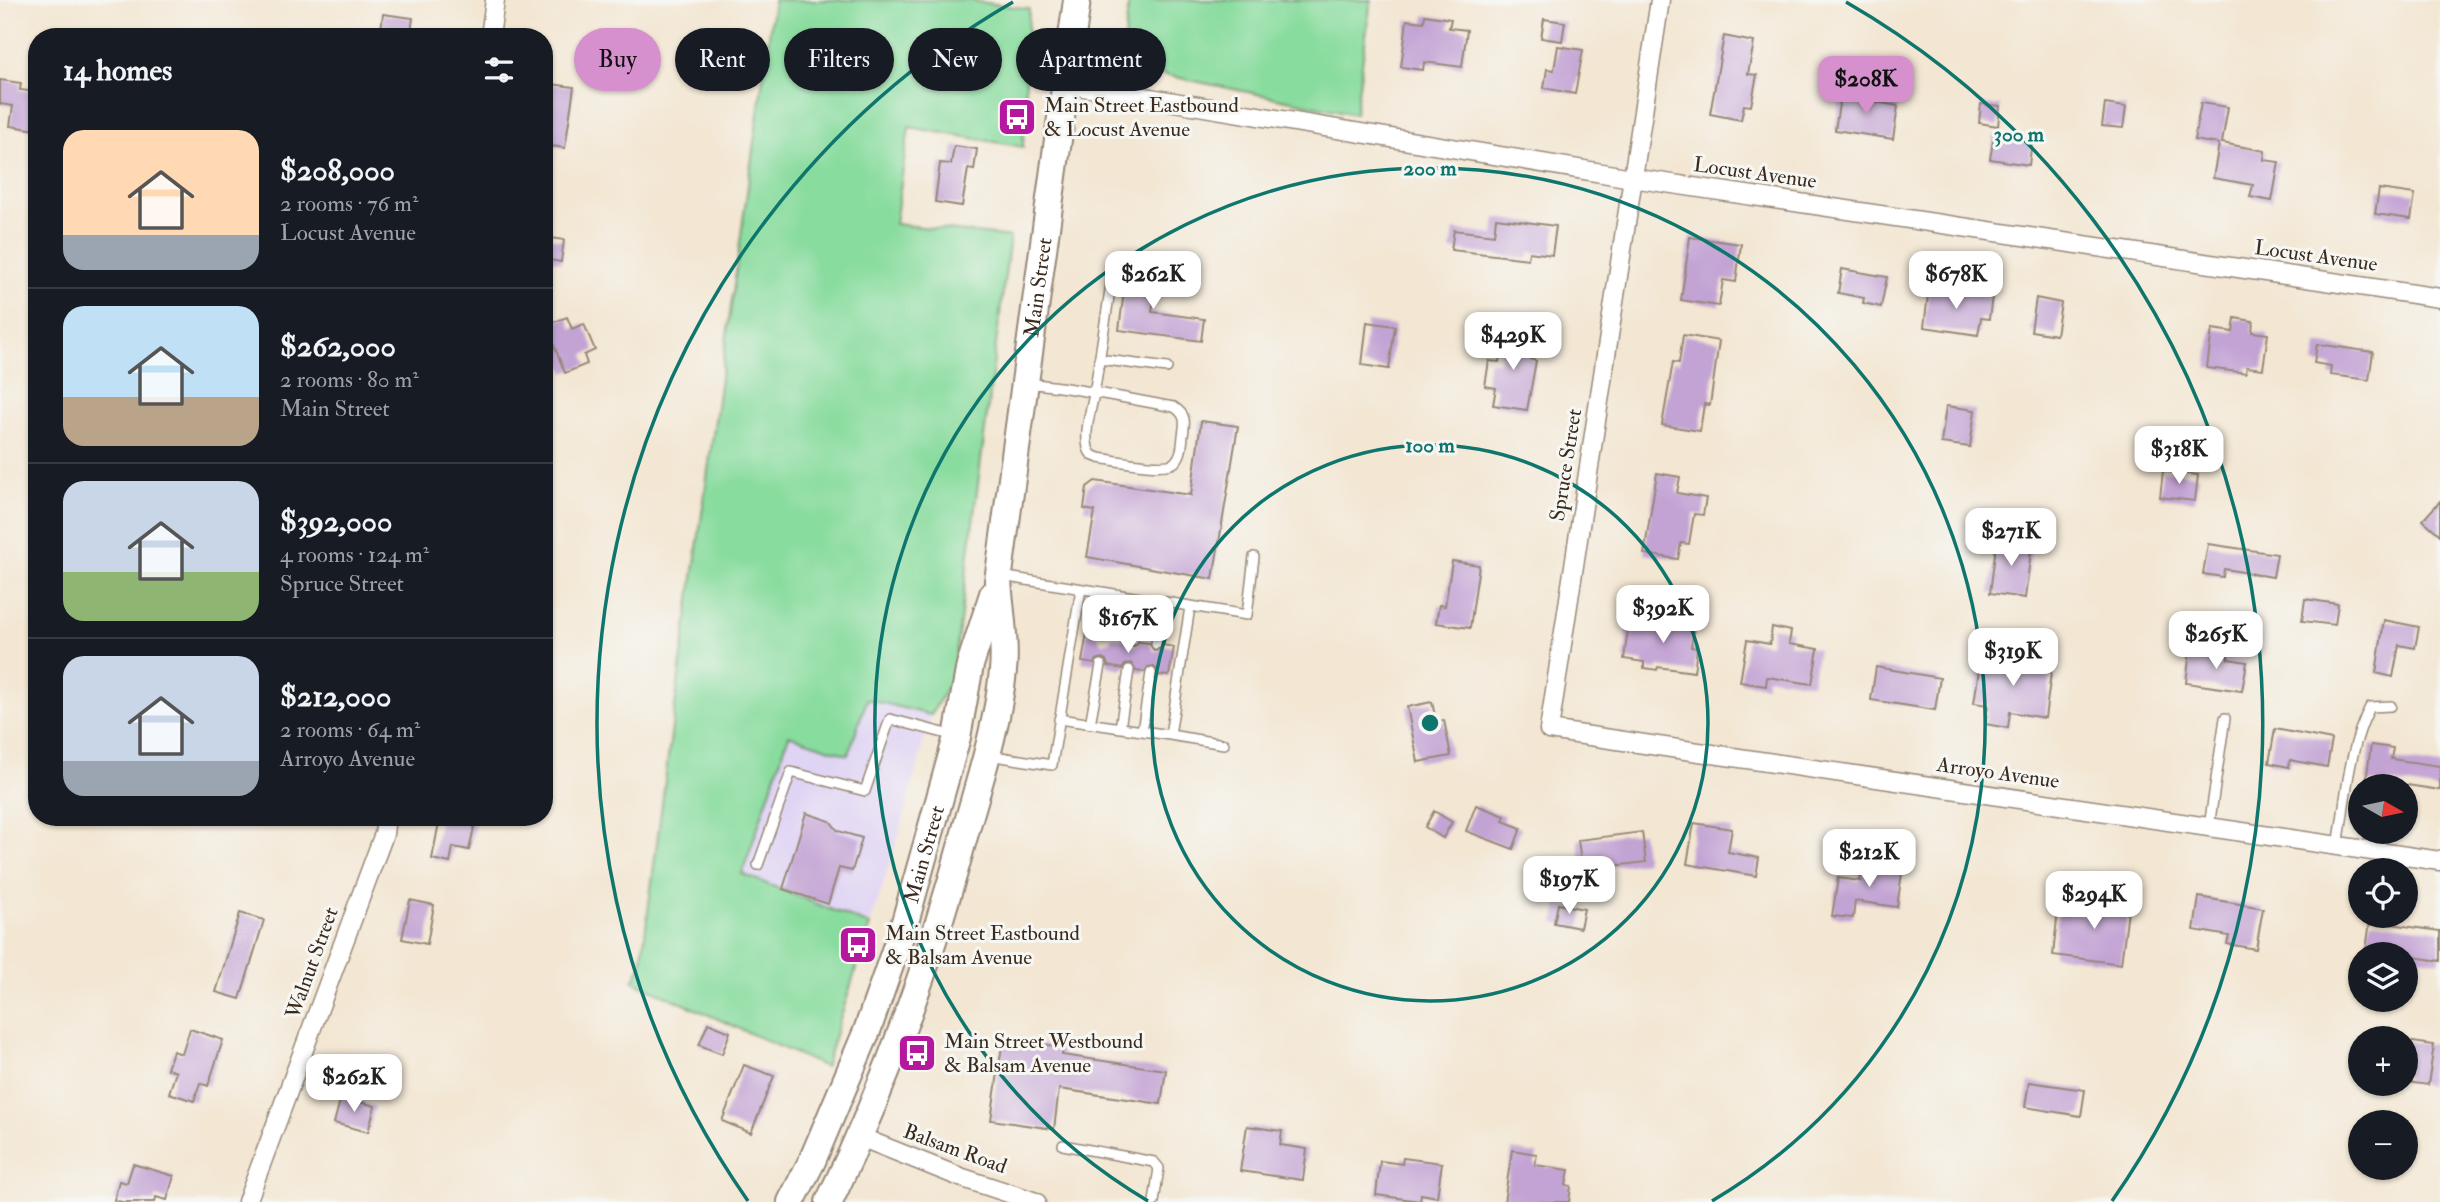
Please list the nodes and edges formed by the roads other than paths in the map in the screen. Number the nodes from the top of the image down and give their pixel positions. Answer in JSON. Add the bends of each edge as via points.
{"nodes":[{"id":1,"x":495,"y":0,"type":"edge"},
{"id":2,"x":1077,"y":0,"type":"edge"},
{"id":3,"x":1660,"y":0,"type":"edge"},
{"id":4,"x":491,"y":28,"type":"edge"},
{"id":5,"x":1073,"y":28,"type":"edge"},
{"id":6,"x":1065,"y":91,"type":"edge"},
{"id":7,"x":1103,"y":91,"type":"edge"},
{"id":8,"x":1632,"y":178,"type":"junction"},
{"id":9,"x":1114,"y":264,"type":"dead end"},
{"id":10,"x":2440,"y":298,"type":"edge"},
{"id":11,"x":1099,"y":359,"type":"junction"},
{"id":12,"x":1167,"y":368,"type":"dead end"},
{"id":13,"x":1026,"y":383,"type":"junction"},
{"id":14,"x":1094,"y":393,"type":"junction"},
{"id":15,"x":1254,"y":556,"type":"dead end"},
{"id":16,"x":999,"y":576,"type":"junction"},
{"id":17,"x":1081,"y":589,"type":"junction"},
{"id":18,"x":1113,"y":595,"type":"junction"},
{"id":19,"x":1140,"y":599,"type":"junction"},
{"id":20,"x":1163,"y":603,"type":"junction"},
{"id":21,"x":1190,"y":607,"type":"junction"},
{"id":22,"x":1105,"y":636,"type":"dead end"},
{"id":23,"x":1133,"y":640,"type":"dead end"},
{"id":24,"x":1156,"y":644,"type":"dead end"},
{"id":25,"x":1101,"y":665,"type":"dead end"},
{"id":26,"x":1129,"y":670,"type":"dead end"},
{"id":27,"x":1151,"y":673,"type":"dead end"},
{"id":28,"x":2391,"y":706,"type":"dead end"},
{"id":29,"x":2225,"y":718,"type":"dead end"},
{"id":30,"x":1059,"y":719,"type":"junction"},
{"id":31,"x":1090,"y":724,"type":"junction"},
{"id":32,"x":1121,"y":728,"type":"junction"},
{"id":33,"x":1549,"y":730,"type":"joint"},
{"id":34,"x":1142,"y":731,"type":"junction"},
{"id":35,"x":1170,"y":735,"type":"junction"},
{"id":36,"x":957,"y":737,"type":"junction"},
{"id":37,"x":1224,"y":744,"type":"dead end"},
{"id":38,"x":986,"y":755,"type":"junction"},
{"id":39,"x":385,"y":826,"type":"edge"},
{"id":40,"x":2210,"y":827,"type":"junction"},
{"id":41,"x":2338,"y":846,"type":"junction"},
{"id":42,"x":2440,"y":861,"type":"edge"},
{"id":43,"x":758,"y":865,"type":"dead end"},
{"id":44,"x":905,"y":922,"type":"junction"},
{"id":45,"x":860,"y":1137,"type":"junction"},
{"id":46,"x":1063,"y":1145,"type":"dead end"},
{"id":47,"x":247,"y":1202,"type":"edge"},
{"id":48,"x":791,"y":1202,"type":"edge"},
{"id":49,"x":829,"y":1202,"type":"edge"},
{"id":50,"x":1036,"y":1202,"type":"edge"},
{"id":51,"x":1154,"y":1202,"type":"edge"}],
"edges":[{"from":1,"to":4,"type":"street"},
{"from":2,"to":5,"type":"main road","name":"Main Street"},
{"from":3,"to":8,"type":"street","name":"Spruce Street"},
{"from":6,"to":13,"type":"main road","name":"Main Street"},
{"from":7,"to":8,"type":"street","name":"Locust Avenue"},
{"from":8,"to":10,"type":"street","name":"Locust Avenue"},
{"from":8,"to":33,"type":"street","name":"Spruce Street"},
{"from":9,"to":11,"type":"lane"},
{"from":11,"to":12,"type":"lane"},
{"from":11,"to":14,"type":"lane"},
{"from":13,"to":14,"type":"lane"},
{"from":13,"to":16,"type":"main road","name":"Main Street"},
{"from":14,"to":14,"type":"lane","via":[[1182,412],[1185,419],[1177,461],[1159,466],[1093,457],[1087,438]]},
{"from":15,"to":21,"type":"lane","via":[[1247,615]]},
{"from":16,"to":17,"type":"lane"},
{"from":16,"to":36,"type":"main road","name":"Main Street","via":[[970,665]]},
{"from":16,"to":38,"type":"main road","name":"Main Street","via":[[1003,670]]},
{"from":17,"to":18,"type":"lane"},
{"from":17,"to":30,"type":"lane"},
{"from":18,"to":19,"type":"lane"},
{"from":18,"to":22,"type":"lane"},
{"from":19,"to":20,"type":"lane"},
{"from":19,"to":23,"type":"lane"},
{"from":20,"to":21,"type":"lane"},
{"from":20,"to":24,"type":"lane"},
{"from":21,"to":35,"type":"lane"},
{"from":25,"to":31,"type":"lane"},
{"from":26,"to":32,"type":"lane"},
{"from":27,"to":34,"type":"lane"},
{"from":28,"to":41,"type":"lane","via":[[2370,707],[2361,725]]},
{"from":29,"to":40,"type":"lane"},
{"from":30,"to":31,"type":"lane"},
{"from":30,"to":38,"type":"lane","via":[[1052,765]]},
{"from":31,"to":32,"type":"lane"},
{"from":32,"to":34,"type":"lane"},
{"from":33,"to":40,"type":"street","name":"Arroyo Avenue"},
{"from":34,"to":35,"type":"lane"},
{"from":35,"to":37,"type":"lane"},
{"from":36,"to":43,"type":"lane","via":[[890,719],[865,791],[791,772]]},
{"from":36,"to":44,"type":"main road","name":"Main Street"},
{"from":38,"to":45,"type":"main road","name":"Main Street","via":[[942,916],[908,1018]]},
{"from":39,"to":47,"type":"street","name":"Walnut Street"},
{"from":40,"to":41,"type":"street","name":"Arroyo Avenue"},
{"from":41,"to":42,"type":"street","name":"Arroyo Avenue"},
{"from":44,"to":45,"type":"main road","via":[[898,978],[856,1105]]},
{"from":44,"to":48,"type":"main road","name":"Main Street","via":[[867,1031]]},
{"from":45,"to":49,"type":"main road","name":"Main Street"},
{"from":45,"to":50,"type":"street","name":"Balsam Road"},
{"from":46,"to":51,"type":"lane","via":[[1154,1162],[1159,1168]]}]}
